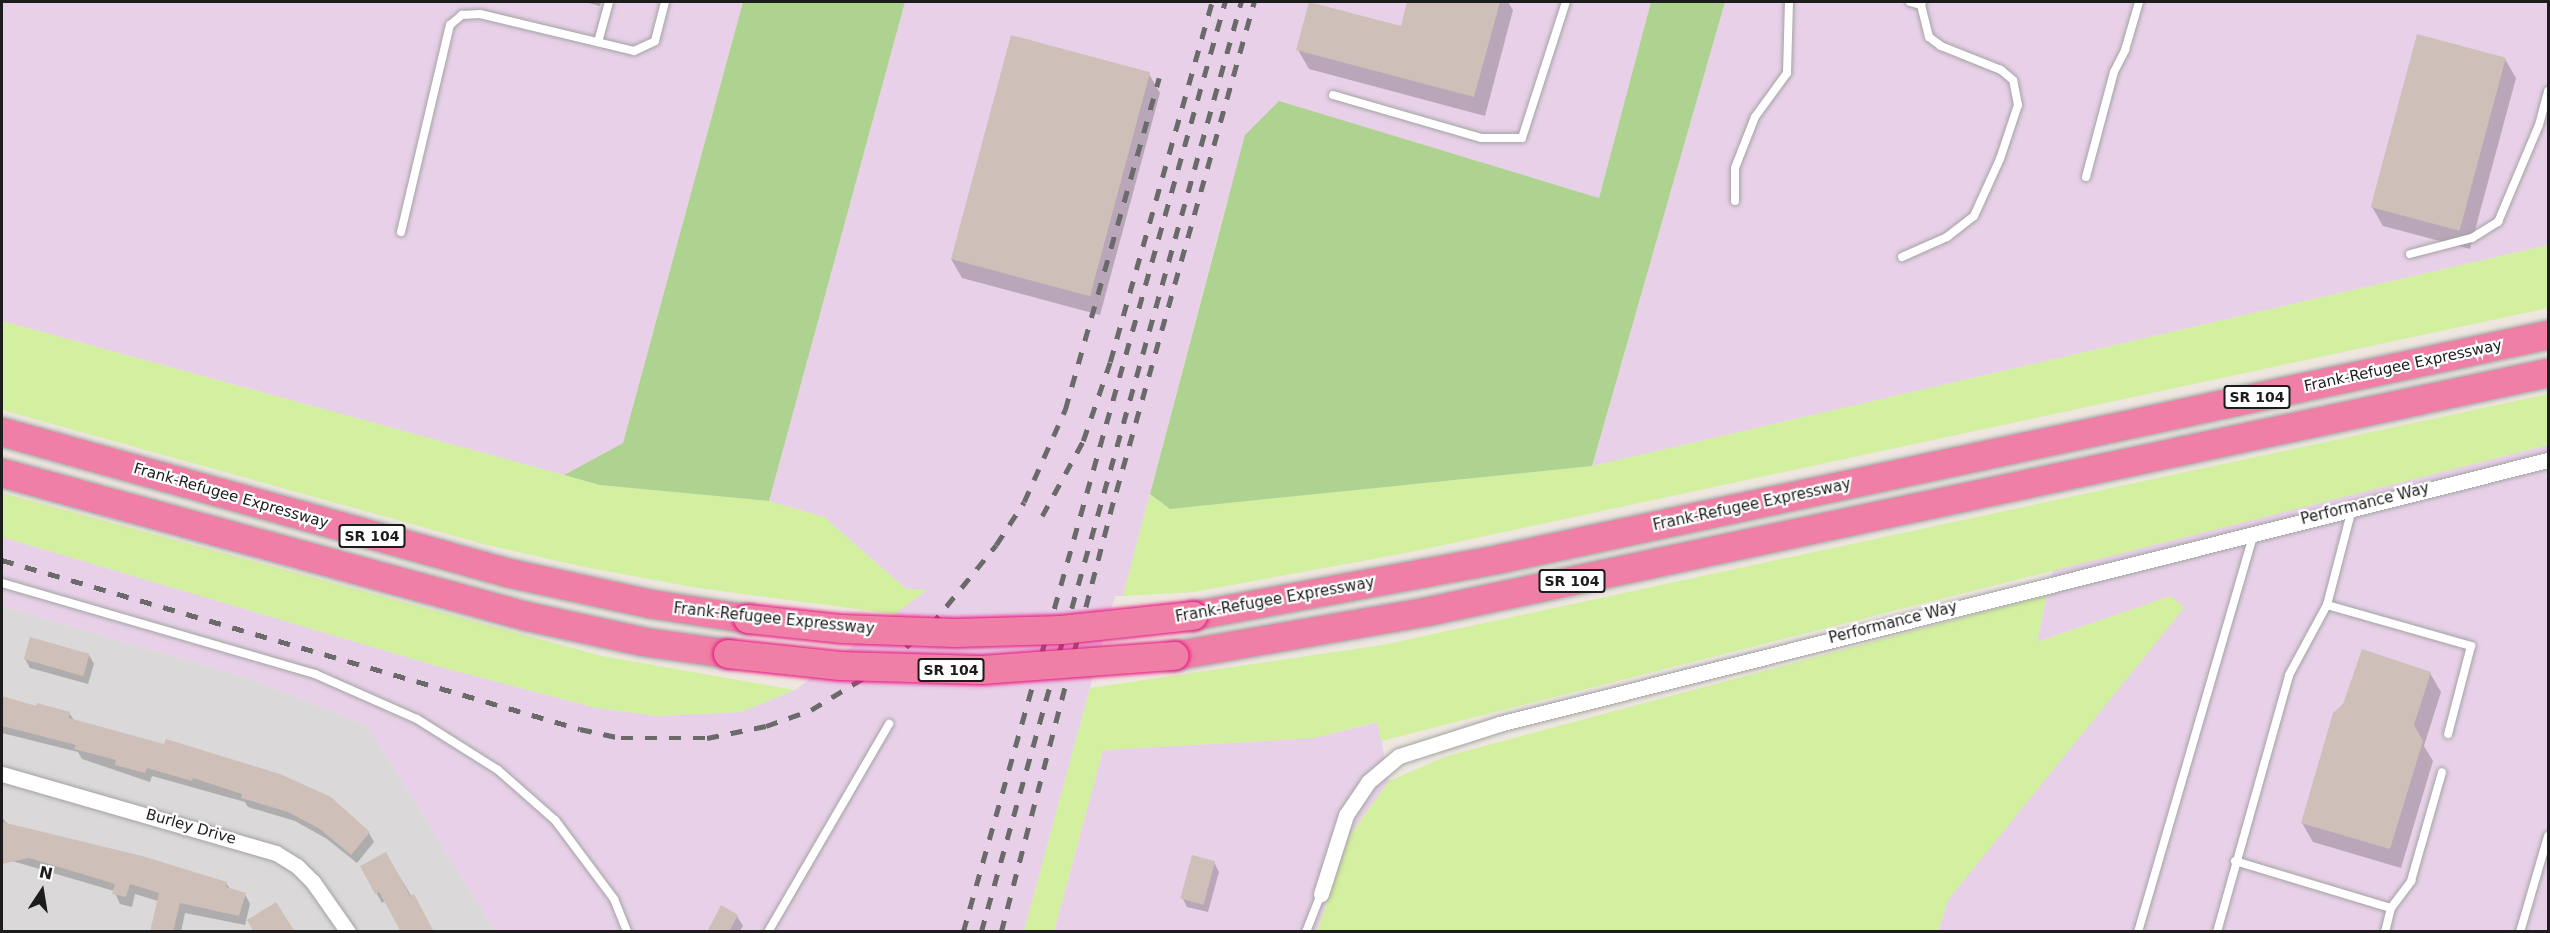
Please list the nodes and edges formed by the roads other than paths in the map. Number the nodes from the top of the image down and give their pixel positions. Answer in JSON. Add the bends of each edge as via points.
{"nodes":[{"id":1,"x":609,"y":2,"type":"edge"},
{"id":2,"x":665,"y":2,"type":"edge"},
{"id":3,"x":1566,"y":2,"type":"edge"},
{"id":4,"x":1789,"y":2,"type":"edge"},
{"id":5,"x":1910,"y":2,"type":"edge"},
{"id":6,"x":2139,"y":2,"type":"edge"},
{"id":7,"x":1922,"y":3,"type":"edge"},
{"id":8,"x":598,"y":42,"type":"junction"},
{"id":9,"x":2548,"y":91,"type":"edge"},
{"id":10,"x":1333,"y":95,"type":"dead end"},
{"id":11,"x":2086,"y":177,"type":"dead end"},
{"id":12,"x":1735,"y":201,"type":"dead end"},
{"id":13,"x":401,"y":232,"type":"dead end"},
{"id":14,"x":2410,"y":254,"type":"dead end"},
{"id":15,"x":1902,"y":257,"type":"dead end"},
{"id":16,"x":2548,"y":335,"type":"edge"},
{"id":17,"x":2548,"y":373,"type":"edge"},
{"id":18,"x":2,"y":432,"type":"edge"},
{"id":19,"x":2548,"y":460,"type":"edge"},
{"id":20,"x":2,"y":473,"type":"edge"},
{"id":21,"x":2353,"y":507,"type":"junction"},
{"id":22,"x":2255,"y":531,"type":"junction"},
{"id":23,"x":2,"y":583,"type":"edge"},
{"id":24,"x":2327,"y":605,"type":"junction"},
{"id":25,"x":889,"y":724,"type":"dead end"},
{"id":26,"x":2448,"y":734,"type":"dead end"},
{"id":27,"x":2442,"y":772,"type":"dead end"},
{"id":28,"x":2,"y":774,"type":"edge"},
{"id":29,"x":2548,"y":836,"type":"edge"},
{"id":30,"x":2235,"y":861,"type":"junction"},
{"id":31,"x":1321,"y":894,"type":"joint"},
{"id":32,"x":2391,"y":908,"type":"junction"},
{"id":33,"x":348,"y":932,"type":"edge"},
{"id":34,"x":627,"y":932,"type":"edge"},
{"id":35,"x":768,"y":932,"type":"edge"},
{"id":36,"x":1306,"y":932,"type":"edge"},
{"id":37,"x":2138,"y":932,"type":"edge"},
{"id":38,"x":2217,"y":932,"type":"edge"},
{"id":39,"x":2385,"y":932,"type":"edge"},
{"id":40,"x":2520,"y":932,"type":"edge"}],
"edges":[{"from":1,"to":8,"type":"lane"},
{"from":2,"to":8,"type":"lane","via":[[655,41],[646,48],[634,51]]},
{"from":3,"to":10,"type":"lane","via":[[1522,138],[1481,138]]},
{"from":4,"to":12,"type":"lane","via":[[1787,73],[1755,117],[1735,168]]},
{"from":5,"to":7,"type":"lane"},
{"from":6,"to":11,"type":"lane","via":[[2114,72]]},
{"from":7,"to":15,"type":"lane","via":[[1929,37],[1941,46],[2001,70],[2013,80],[2018,105],[2000,159],[1974,216],[1947,237]]},
{"from":8,"to":13,"type":"lane","via":[[480,14],[462,15],[450,25]]},
{"from":9,"to":14,"type":"lane","via":[[2539,125],[2498,222],[2472,238]]},
{"from":16,"to":18,"type":"highway","name":"Frank-Refugee Expressway","number":"SR 104","bridge":true,"via":[[1500,559],[1193,616],[1060,630],[955,633],[842,629],[639,602],[508,573]]},
{"from":17,"to":20,"type":"highway","number":"SR 104","bridge":true,"via":[[1426,612],[1174,656],[982,670],[840,666],[644,642],[525,616]]},
{"from":19,"to":21,"type":"street","name":"Performance Way"},
{"from":21,"to":22,"type":"street","name":"Performance Way"},
{"from":21,"to":24,"type":"lane"},
{"from":22,"to":31,"type":"street","name":"Performance Way","via":[[1499,724],[1399,756],[1368,782],[1346,815]]},
{"from":22,"to":37,"type":"lane"},
{"from":23,"to":34,"type":"lane","via":[[315,674],[417,719],[498,770],[555,820],[614,899]]},
{"from":24,"to":26,"type":"lane","via":[[2471,646]]},
{"from":24,"to":30,"type":"lane","via":[[2289,675]]},
{"from":25,"to":35,"type":"lane"},
{"from":27,"to":32,"type":"lane","via":[[2411,881]]},
{"from":28,"to":33,"type":"street","name":"Burley Drive","via":[[276,853],[313,882]]},
{"from":29,"to":40,"type":"lane"},
{"from":30,"to":32,"type":"lane"},
{"from":30,"to":38,"type":"lane"},
{"from":31,"to":36,"type":"lane"},
{"from":32,"to":39,"type":"lane"}]}
